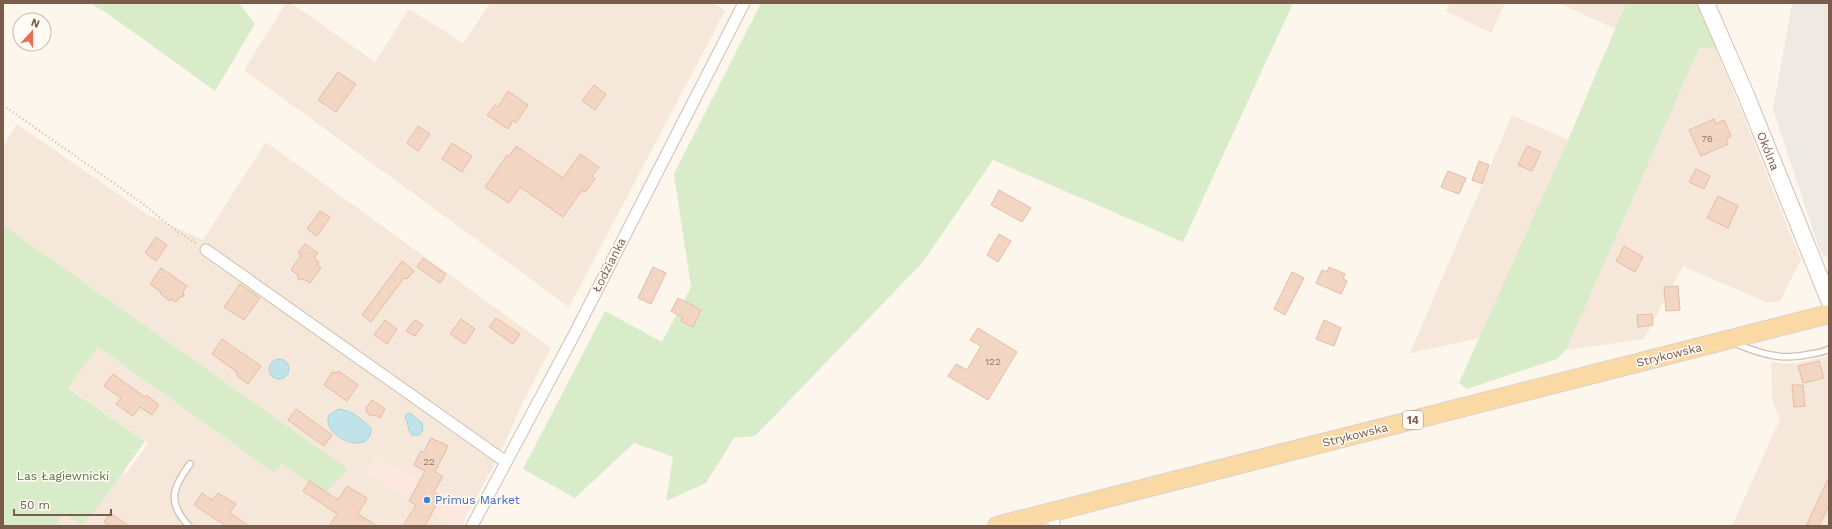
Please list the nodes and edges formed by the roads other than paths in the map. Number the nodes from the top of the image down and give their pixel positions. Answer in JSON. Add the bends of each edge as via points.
{"nodes":[{"id":1,"x":744,"y":3,"type":"edge"},
{"id":2,"x":1706,"y":3,"type":"edge"},
{"id":3,"x":206,"y":250,"type":"road end"},
{"id":4,"x":1829,"y":300,"type":"edge"},
{"id":5,"x":1829,"y":314,"type":"edge"},
{"id":6,"x":1726,"y":340,"type":"junction"},
{"id":7,"x":1829,"y":349,"type":"edge"},
{"id":8,"x":506,"y":462,"type":"junction"},
{"id":9,"x":190,"y":464,"type":"dead end"},
{"id":10,"x":1054,"y":519,"type":"edge"},
{"id":11,"x":189,"y":526,"type":"edge"},
{"id":12,"x":472,"y":526,"type":"edge"},
{"id":13,"x":997,"y":526,"type":"edge"}],
"edges":[{"from":1,"to":8,"type":"street","name":"Łodzianka"},
{"from":2,"to":4,"type":"street","name":"Okólna"},
{"from":3,"to":8,"type":"street"},
{"from":5,"to":6,"type":"main road","name":"Strykowska","number":"14"},
{"from":6,"to":7,"type":"lane","via":[[1758,352],[1786,358]]},
{"from":6,"to":10,"type":"main road","name":"Strykowska","number":"14"},
{"from":8,"to":12,"type":"street","name":"Łodzianka"},
{"from":9,"to":11,"type":"lane","via":[[178,481],[174,500],[178,513]]},
{"from":10,"to":13,"type":"main road","name":"Strykowska","number":"14"}]}
